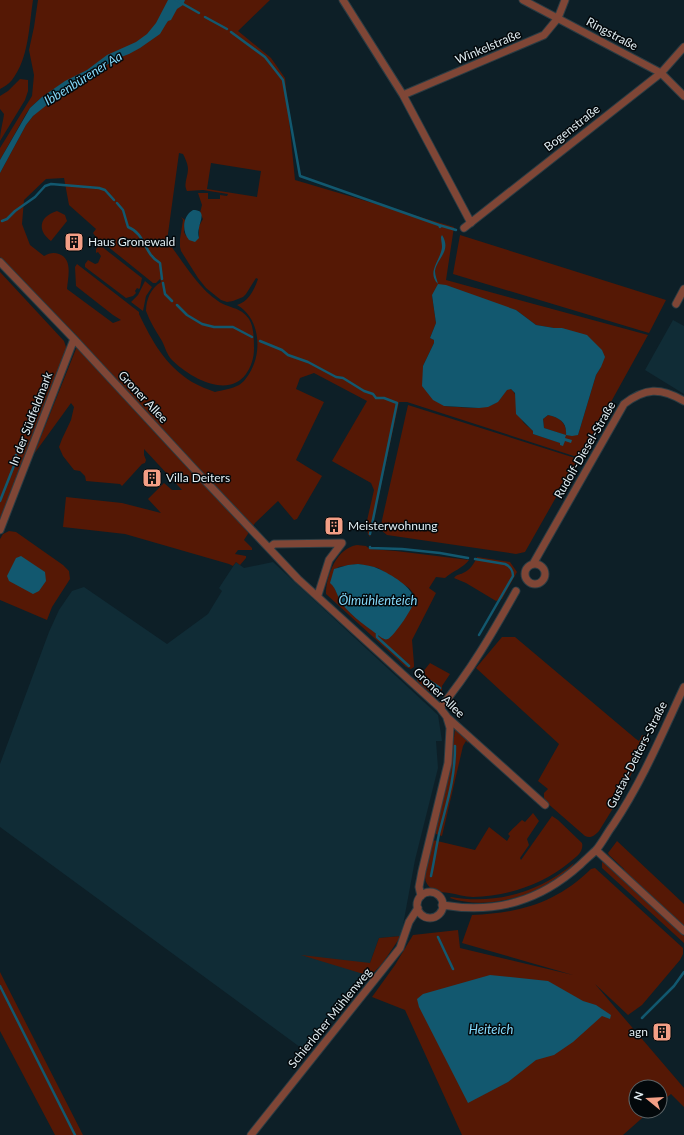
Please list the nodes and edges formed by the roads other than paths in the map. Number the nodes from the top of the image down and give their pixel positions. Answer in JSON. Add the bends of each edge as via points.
{"nodes":[{"id":1,"x":343,"y":0,"type":"edge"},
{"id":2,"x":524,"y":0,"type":"edge"},
{"id":3,"x":565,"y":0,"type":"edge"},
{"id":4,"x":558,"y":18,"type":"junction"},
{"id":5,"x":684,"y":47,"type":"edge"},
{"id":6,"x":661,"y":73,"type":"junction"},
{"id":7,"x":403,"y":95,"type":"junction"},
{"id":8,"x":684,"y":96,"type":"edge"},
{"id":9,"x":471,"y":223,"type":"junction"},
{"id":10,"x":464,"y":228,"type":"dead end"},
{"id":11,"x":0,"y":262,"type":"edge"},
{"id":12,"x":684,"y":289,"type":"edge"},
{"id":13,"x":676,"y":304,"type":"dead end"},
{"id":14,"x":74,"y":339,"type":"junction"},
{"id":15,"x":684,"y":401,"type":"edge"},
{"id":16,"x":0,"y":530,"type":"edge"},
{"id":17,"x":269,"y":548,"type":"junction"},
{"id":18,"x":533,"y":564,"type":"dead end"},
{"id":19,"x":516,"y":591,"type":"dead end"},
{"id":20,"x":318,"y":595,"type":"junction"},
{"id":21,"x":684,"y":687,"type":"edge"},
{"id":22,"x":440,"y":708,"type":"junction"},
{"id":23,"x":447,"y":717,"type":"junction"},
{"id":24,"x":545,"y":805,"type":"dead end"},
{"id":25,"x":596,"y":850,"type":"junction"},
{"id":26,"x":421,"y":896,"type":"junction"},
{"id":27,"x":442,"y":905,"type":"junction"},
{"id":28,"x":418,"y":908,"type":"junction"},
{"id":29,"x":684,"y":932,"type":"edge"},
{"id":30,"x":250,"y":1135,"type":"edge"}],
"edges":[{"from":1,"to":7,"type":"street"},
{"from":2,"to":4,"type":"street","name":"Ringstraße"},
{"from":3,"to":4,"type":"street","name":"Winkelstraße"},
{"from":4,"to":6,"type":"street","name":"Ringstraße"},
{"from":4,"to":7,"type":"street","name":"Winkelstraße","via":[[544,35]]},
{"from":5,"to":6,"type":"street","name":"Bogenstraße"},
{"from":6,"to":8,"type":"street","name":"Ringstraße"},
{"from":6,"to":9,"type":"street","name":"Bogenstraße"},
{"from":7,"to":9,"type":"street"},
{"from":9,"to":10,"type":"street","name":"Bogenstraße"},
{"from":11,"to":14,"type":"street","name":"Groner Allee"},
{"from":12,"to":13,"type":"street"},
{"from":14,"to":16,"type":"street","name":"In der Südfeldmark"},
{"from":14,"to":17,"type":"street","name":"Groner Allee"},
{"from":15,"to":18,"type":"street","name":"Rudolf-Diesel-Straße","via":[[676,396],[651,391],[635,396],[624,404]]},
{"from":17,"to":20,"type":"street","name":"Groner Allee"},
{"from":17,"to":20,"type":"street","via":[[274,544],[342,543],[329,560]]},
{"from":19,"to":22,"type":"street","via":[[488,640]]},
{"from":20,"to":22,"type":"street","name":"Groner Allee"},
{"from":21,"to":25,"type":"street","name":"Gustav-Deiters-Straße","via":[[626,806]]},
{"from":22,"to":23,"type":"street","name":"Groner Allee"},
{"from":23,"to":24,"type":"street","name":"Groner Allee"},
{"from":23,"to":26,"type":"street","via":[[450,728],[448,763],[422,870]]},
{"from":25,"to":27,"type":"street","name":"Gustav-Deiters-Straße","via":[[566,877],[528,899],[495,907]]},
{"from":25,"to":29,"type":"street"},
{"from":26,"to":27,"type":"street","via":[[428,892],[435,893]]},
{"from":26,"to":28,"type":"street"},
{"from":27,"to":28,"type":"street","via":[[440,912],[430,918],[422,915]]},
{"from":28,"to":30,"type":"street","name":"Schierloher Mühlenweg","via":[[400,948]]}]}
